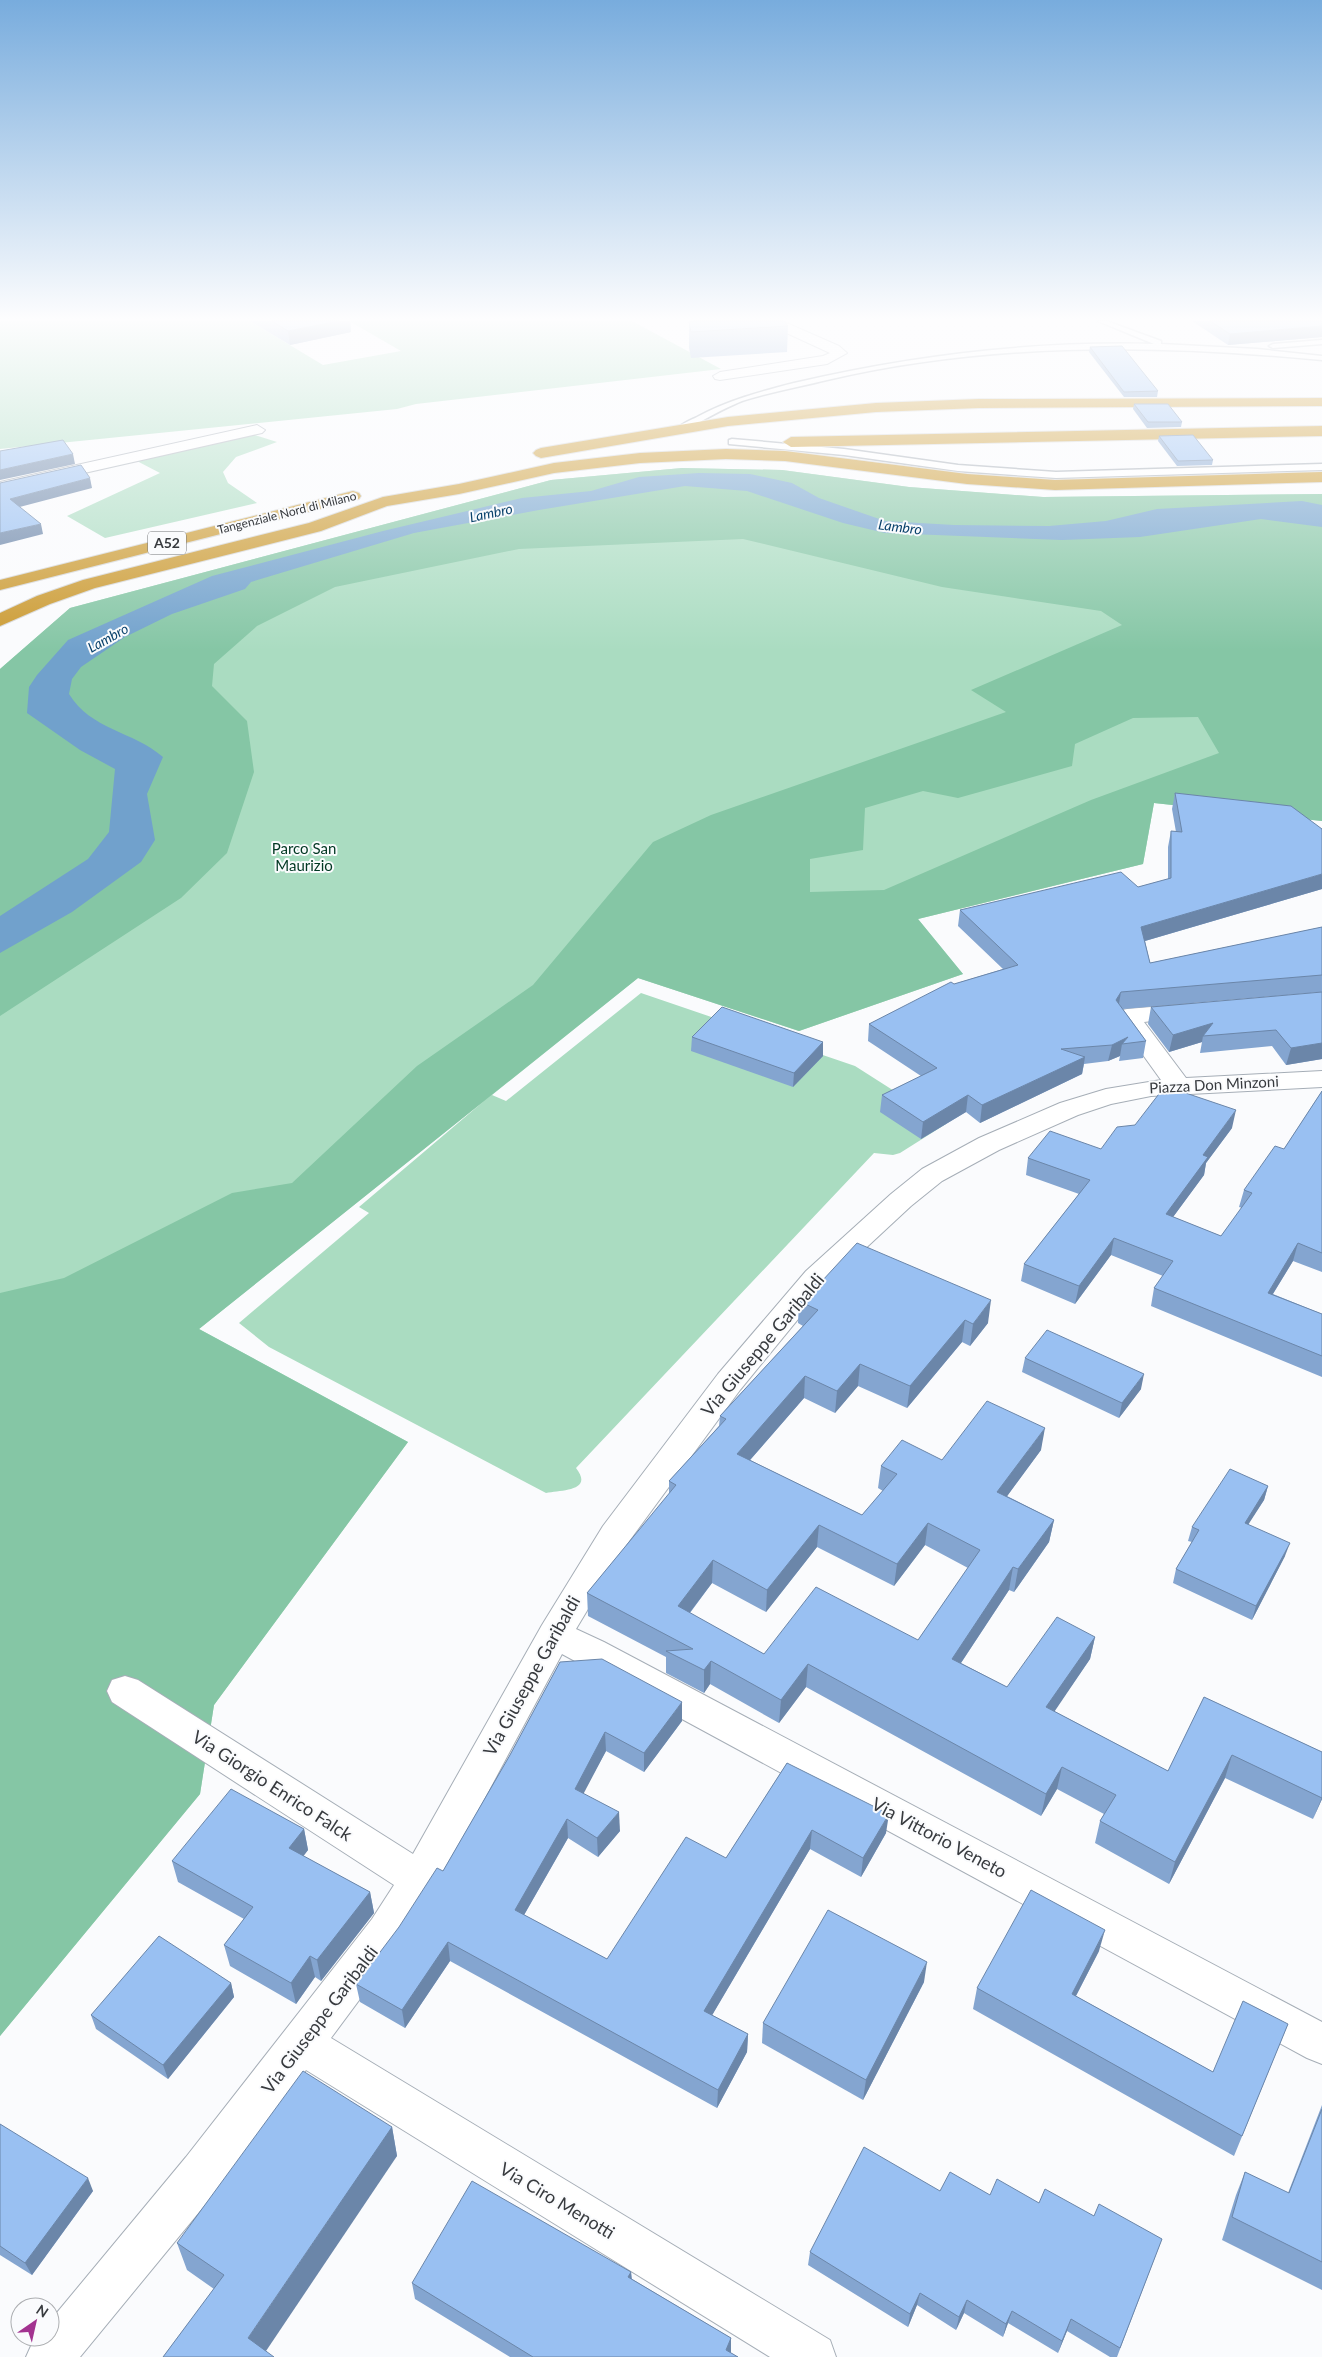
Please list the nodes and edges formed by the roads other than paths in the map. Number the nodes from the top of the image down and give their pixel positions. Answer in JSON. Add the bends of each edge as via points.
{"nodes":[{"id":1,"x":252,"y":431,"type":"edge"},
{"id":2,"x":660,"y":431,"type":"edge"},
{"id":3,"x":1322,"y":431,"type":"edge"},
{"id":4,"x":732,"y":442,"type":"junction"},
{"id":5,"x":524,"y":456,"type":"dead end"},
{"id":6,"x":1322,"y":467,"type":"edge"},
{"id":7,"x":429,"y":478,"type":"dead end"},
{"id":8,"x":1322,"y":479,"type":"edge"},
{"id":9,"x":0,"y":487,"type":"edge"},
{"id":10,"x":383,"y":502,"type":"junction"},
{"id":11,"x":0,"y":585,"type":"edge"},
{"id":12,"x":0,"y":598,"type":"edge"},
{"id":13,"x":0,"y":621,"type":"edge"},
{"id":14,"x":1205,"y":1010,"type":"edge"},
{"id":15,"x":1322,"y":1079,"type":"edge"},
{"id":16,"x":1178,"y":1085,"type":"junction"},
{"id":17,"x":1106,"y":1096,"type":"joint"},
{"id":18,"x":554,"y":1635,"type":"junction"},
{"id":19,"x":125,"y":1691,"type":"dead end"},
{"id":20,"x":420,"y":1880,"type":"junction"},
{"id":21,"x":302,"y":2044,"type":"junction"},
{"id":22,"x":1322,"y":2044,"type":"edge"},
{"id":23,"x":49,"y":2357,"type":"edge"},
{"id":24,"x":813,"y":2357,"type":"edge"}],
"edges":[{"from":1,"to":9,"type":"street"},
{"from":2,"to":5,"type":"highway"},
{"from":3,"to":4,"type":"highway","name":"Tangenziale Nord di Milano","number":"A52"},
{"from":4,"to":6,"type":"lane","via":[[1020,474]]},
{"from":4,"to":10,"type":"highway","name":"Tangenziale Nord di Milano","number":"A52","via":[[653,445],[593,453]]},
{"from":7,"to":11,"type":"highway","name":"Tangenziale Nord di Milano","number":"A52"},
{"from":8,"to":10,"type":"highway","via":[[1018,483],[785,456],[687,455],[554,468],[459,490]]},
{"from":10,"to":12,"type":"highway","name":"Tangenziale Nord di Milano","number":"A52"},
{"from":10,"to":13,"type":"highway","via":[[315,527],[89,584],[16,611]]},
{"from":14,"to":16,"type":"street","via":[[1127,1016]]},
{"from":15,"to":16,"type":"street","name":"Piazza Don Minzoni"},
{"from":16,"to":17,"type":"street","name":"Piazza Don Minzoni"},
{"from":17,"to":18,"type":"street","name":"Via Giuseppe Garibaldi","via":[[982,1147],[944,1168],[901,1200],[816,1278],[729,1382],[645,1493],[589,1575]]},
{"from":18,"to":20,"type":"street","name":"Via Giuseppe Garibaldi"},
{"from":18,"to":22,"type":"street","name":"Via Vittorio Veneto","via":[[601,1657]]},
{"from":19,"to":20,"type":"street","name":"Via Giorgio Enrico Falck"},
{"from":20,"to":21,"type":"street","name":"Via Giuseppe Garibaldi","via":[[386,1932]]},
{"from":21,"to":23,"type":"street","name":"Via Giuseppe Garibaldi","via":[[202,2173]]},
{"from":21,"to":24,"type":"street","name":"Via Ciro Menotti"}]}
